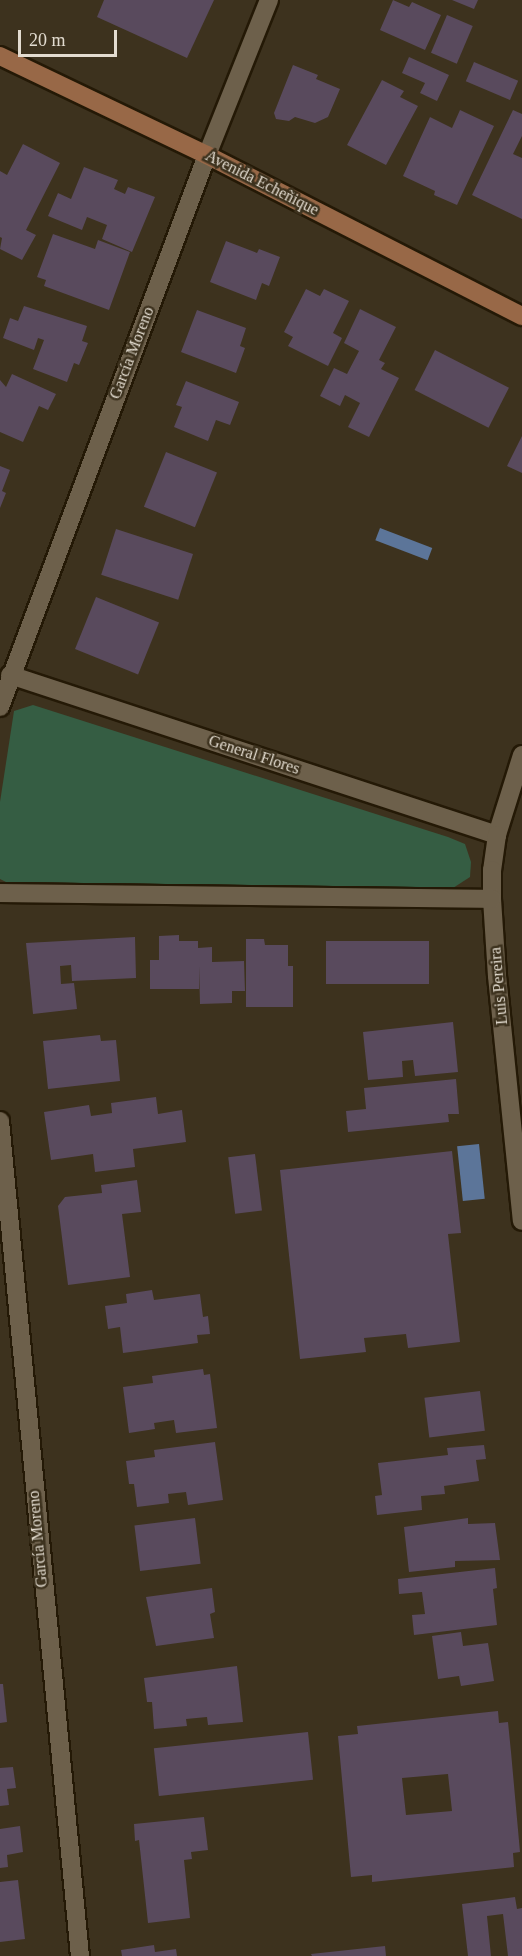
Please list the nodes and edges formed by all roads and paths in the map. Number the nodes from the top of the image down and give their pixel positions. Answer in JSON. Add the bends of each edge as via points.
{"nodes":[{"id":1,"x":269,"y":0,"type":"edge"},
{"id":2,"x":0,"y":56,"type":"edge"},
{"id":3,"x":207,"y":155,"type":"junction"},
{"id":4,"x":522,"y":316,"type":"edge"},
{"id":5,"x":10,"y":675,"type":"junction"},
{"id":6,"x":0,"y":707,"type":"edge"},
{"id":7,"x":522,"y":755,"type":"edge"},
{"id":8,"x":497,"y":835,"type":"junction"},
{"id":9,"x":0,"y":893,"type":"edge"},
{"id":10,"x":492,"y":898,"type":"junction"},
{"id":11,"x":0,"y":1121,"type":"edge"},
{"id":12,"x":522,"y":1221,"type":"edge"},
{"id":13,"x":80,"y":1956,"type":"edge"}],
"edges":[{"from":1,"to":3,"type":"street","name":"García Moreno"},
{"from":2,"to":3,"type":"street","name":"Avenida Echeñique"},
{"from":3,"to":4,"type":"street","name":"Avenida Echeñique"},
{"from":3,"to":5,"type":"street","name":"García Moreno"},
{"from":5,"to":6,"type":"street","name":"García Moreno"},
{"from":5,"to":8,"type":"street","name":"General Flores"},
{"from":7,"to":8,"type":"street","name":"Luis Pereira"},
{"from":8,"to":10,"type":"street","name":"Luis Pereira"},
{"from":9,"to":10,"type":"street"},
{"from":10,"to":12,"type":"street","name":"Luis Pereira"},
{"from":11,"to":13,"type":"street","name":"García Moreno"}]}
